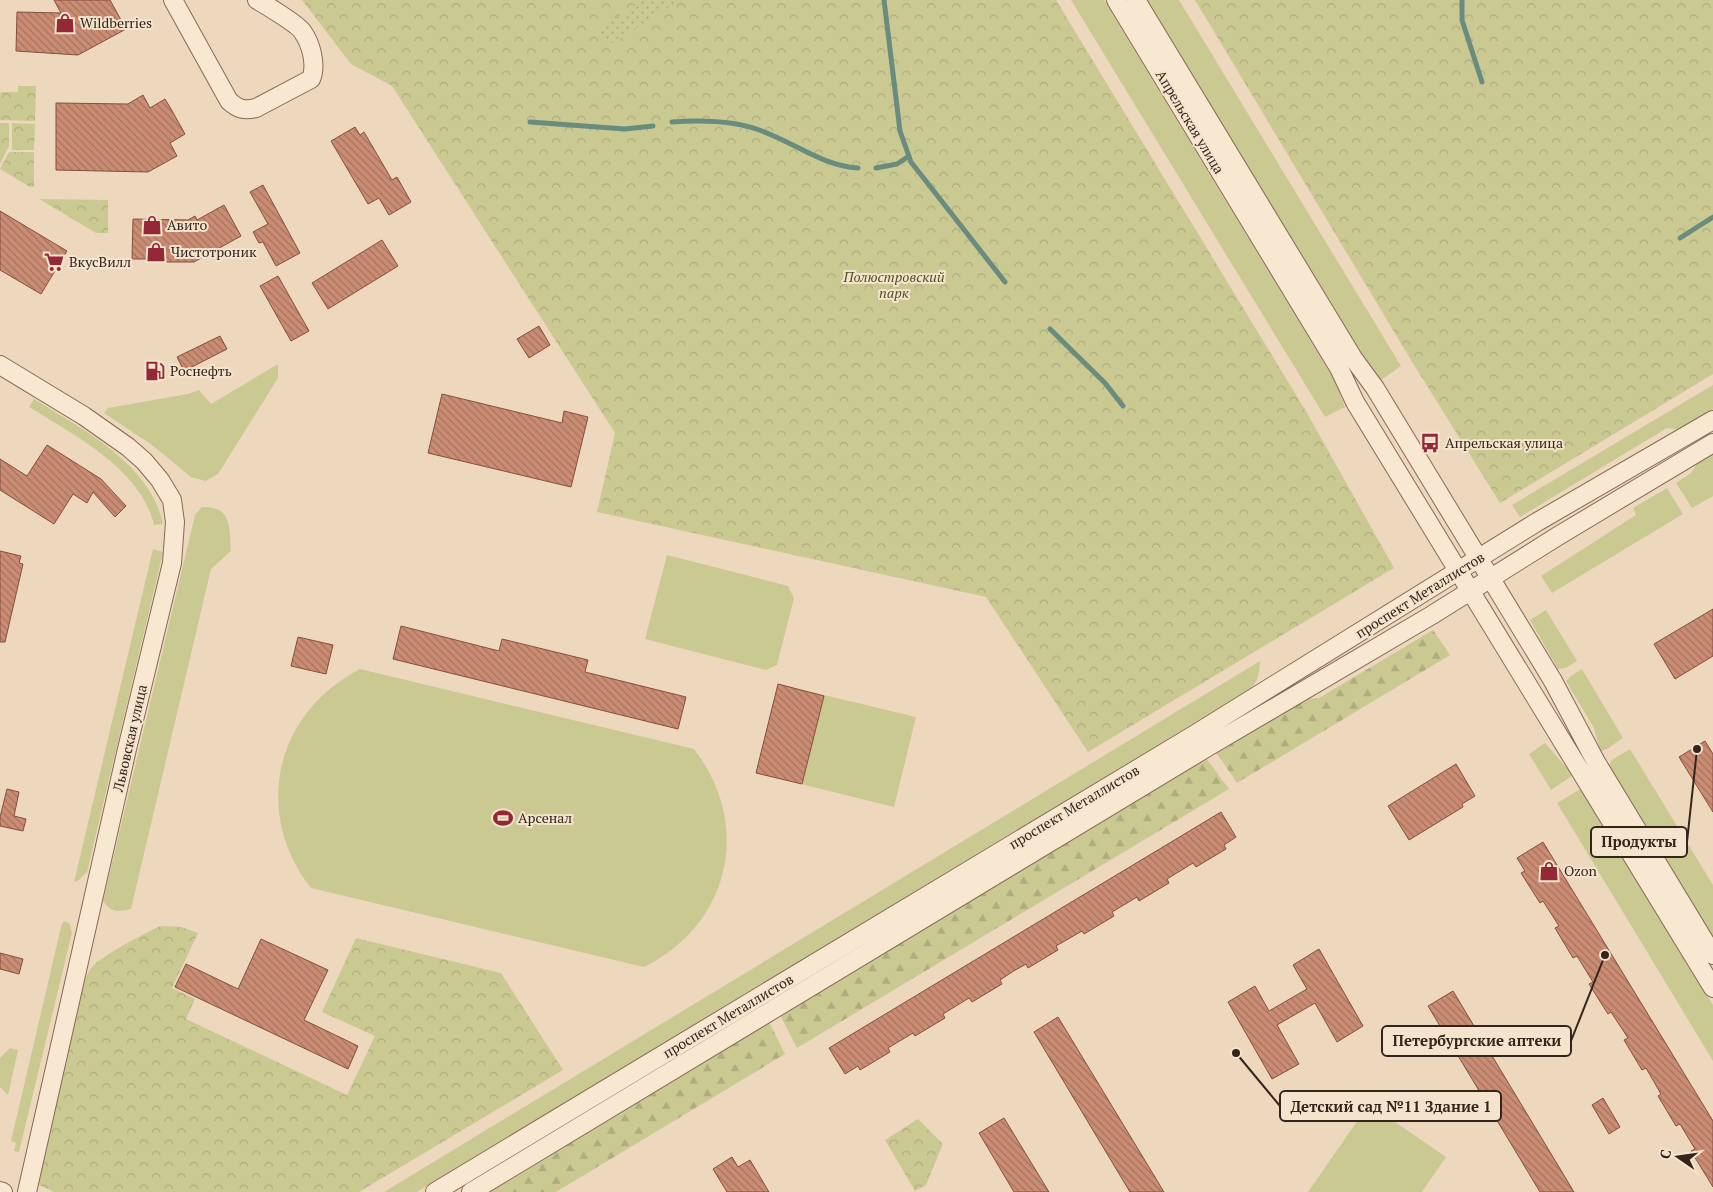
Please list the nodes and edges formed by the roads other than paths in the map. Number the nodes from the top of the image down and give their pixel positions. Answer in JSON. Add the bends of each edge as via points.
{"nodes":[{"id":1,"x":173,"y":0,"type":"edge"},
{"id":2,"x":257,"y":0,"type":"edge"},
{"id":3,"x":1116,"y":0,"type":"edge"},
{"id":4,"x":1136,"y":0,"type":"edge"},
{"id":5,"x":0,"y":365,"type":"edge"},
{"id":6,"x":1713,"y":420,"type":"edge"},
{"id":7,"x":1713,"y":443,"type":"edge"},
{"id":8,"x":1479,"y":558,"type":"junction"},
{"id":9,"x":1458,"y":572,"type":"junction"},
{"id":10,"x":1491,"y":578,"type":"junction"},
{"id":11,"x":1470,"y":591,"type":"junction"},
{"id":12,"x":1713,"y":955,"type":"edge"},
{"id":13,"x":1713,"y":988,"type":"edge"},
{"id":14,"x":27,"y":1192,"type":"edge"},
{"id":15,"x":434,"y":1192,"type":"edge"},
{"id":16,"x":472,"y":1192,"type":"edge"}],
"edges":[{"from":1,"to":2,"type":"street","via":[[229,101],[237,108],[247,110],[311,79],[314,65],[311,48],[302,30]]},
{"from":3,"to":9,"type":"street","name":"Апрельская улица","via":[[1339,368],[1355,402]]},
{"from":4,"to":8,"type":"street","name":"Апрельская улица","via":[[1353,358],[1375,388]]},
{"from":5,"to":14,"type":"street","name":"Львовская улица","via":[[84,416],[144,461],[172,500],[175,522],[172,563]]},
{"from":6,"to":8,"type":"street","name":"проспект Металлистов"},
{"from":7,"to":10,"type":"street","name":"проспект Металлистов"},
{"from":8,"to":9,"type":"street","name":"проспект Металлистов"},
{"from":8,"to":10,"type":"street","name":"Апрельская улица"},
{"from":9,"to":11,"type":"street","name":"Апрельская улица"},
{"from":9,"to":15,"type":"street","name":"проспект Металлистов","via":[[1197,733]]},
{"from":10,"to":11,"type":"street","name":"проспект Металлистов"},
{"from":10,"to":12,"type":"street","name":"Апрельская улица","via":[[1553,681],[1596,762]]},
{"from":11,"to":13,"type":"street","name":"Апрельская улица"},
{"from":11,"to":16,"type":"street","name":"проспект Металлистов"}]}
